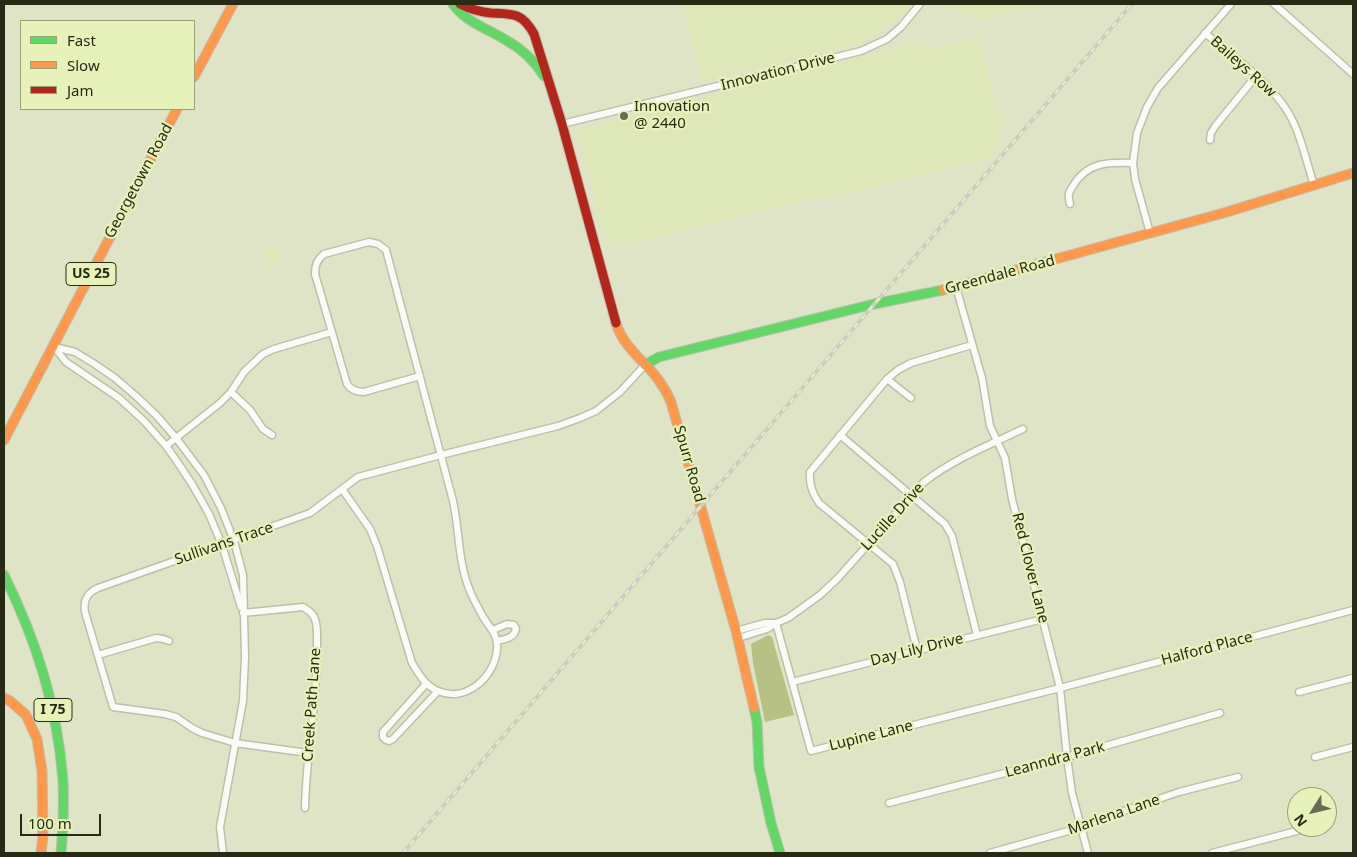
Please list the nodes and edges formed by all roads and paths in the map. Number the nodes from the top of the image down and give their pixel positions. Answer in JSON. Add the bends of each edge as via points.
{"nodes":[{"id":1,"x":233,"y":4,"type":"edge"},
{"id":2,"x":453,"y":4,"type":"edge"},
{"id":3,"x":460,"y":4,"type":"edge"},
{"id":4,"x":920,"y":4,"type":"edge"},
{"id":5,"x":1231,"y":4,"type":"edge"},
{"id":6,"x":1274,"y":4,"type":"edge"},
{"id":7,"x":1205,"y":33,"type":"junction"},
{"id":8,"x":1353,"y":74,"type":"edge"},
{"id":9,"x":195,"y":76,"type":"edge"},
{"id":10,"x":1256,"y":76,"type":"junction"},
{"id":11,"x":552,"y":92,"type":"junction"},
{"id":12,"x":176,"y":110,"type":"edge"},
{"id":13,"x":562,"y":124,"type":"junction"},
{"id":14,"x":1210,"y":140,"type":"dead end"},
{"id":15,"x":1133,"y":163,"type":"junction"},
{"id":16,"x":1353,"y":173,"type":"edge"},
{"id":17,"x":1314,"y":185,"type":"junction"},
{"id":18,"x":1070,"y":204,"type":"dead end"},
{"id":19,"x":1150,"y":233,"type":"junction"},
{"id":20,"x":956,"y":287,"type":"junction"},
{"id":21,"x":332,"y":332,"type":"junction"},
{"id":22,"x":972,"y":345,"type":"junction"},
{"id":23,"x":54,"y":347,"type":"junction"},
{"id":24,"x":645,"y":365,"type":"junction"},
{"id":25,"x":420,"y":376,"type":"junction"},
{"id":26,"x":887,"y":379,"type":"junction"},
{"id":27,"x":124,"y":386,"type":"junction"},
{"id":28,"x":231,"y":392,"type":"junction"},
{"id":29,"x":116,"y":396,"type":"junction"},
{"id":30,"x":911,"y":398,"type":"dead end"},
{"id":31,"x":1023,"y":429,"type":"dead end"},
{"id":32,"x":272,"y":435,"type":"dead end"},
{"id":33,"x":840,"y":435,"type":"junction"},
{"id":34,"x":176,"y":438,"type":"junction"},
{"id":35,"x":4,"y":440,"type":"edge"},
{"id":36,"x":997,"y":441,"type":"junction"},
{"id":37,"x":166,"y":446,"type":"junction"},
{"id":38,"x":441,"y":455,"type":"junction"},
{"id":39,"x":342,"y":489,"type":"junction"},
{"id":40,"x":912,"y":496,"type":"junction"},
{"id":41,"x":234,"y":541,"type":"junction"},
{"id":42,"x":868,"y":544,"type":"junction"},
{"id":43,"x":222,"y":545,"type":"junction"},
{"id":44,"x":4,"y":575,"type":"edge"},
{"id":45,"x":1353,"y":610,"type":"edge"},
{"id":46,"x":243,"y":613,"type":"junction"},
{"id":47,"x":1043,"y":619,"type":"junction"},
{"id":48,"x":776,"y":623,"type":"junction"},
{"id":49,"x":493,"y":630,"type":"junction"},
{"id":50,"x":737,"y":634,"type":"junction"},
{"id":51,"x":977,"y":635,"type":"junction"},
{"id":52,"x":169,"y":641,"type":"dead end"},
{"id":53,"x":497,"y":641,"type":"junction"},
{"id":54,"x":917,"y":650,"type":"junction"},
{"id":55,"x":98,"y":655,"type":"junction"},
{"id":56,"x":1353,"y":678,"type":"edge"},
{"id":57,"x":792,"y":682,"type":"junction"},
{"id":58,"x":426,"y":684,"type":"junction"},
{"id":59,"x":1060,"y":688,"type":"junction"},
{"id":60,"x":438,"y":691,"type":"junction"},
{"id":61,"x":1299,"y":692,"type":"dead end"},
{"id":62,"x":4,"y":698,"type":"edge"},
{"id":63,"x":1220,"y":712,"type":"dead end"},
{"id":64,"x":235,"y":743,"type":"junction"},
{"id":65,"x":1353,"y":747,"type":"edge"},
{"id":66,"x":308,"y":752,"type":"junction"},
{"id":67,"x":1067,"y":757,"type":"junction"},
{"id":68,"x":1315,"y":757,"type":"dead end"},
{"id":69,"x":1238,"y":777,"type":"dead end"},
{"id":70,"x":889,"y":803,"type":"dead end"},
{"id":71,"x":304,"y":808,"type":"dead end"},
{"id":72,"x":1080,"y":826,"type":"junction"},
{"id":73,"x":1287,"y":834,"type":"edge"},
{"id":74,"x":221,"y":836,"type":"junction"},
{"id":75,"x":41,"y":853,"type":"edge"},
{"id":76,"x":61,"y":853,"type":"edge"},
{"id":77,"x":217,"y":853,"type":"edge"},
{"id":78,"x":222,"y":853,"type":"edge"},
{"id":79,"x":780,"y":853,"type":"edge"},
{"id":80,"x":990,"y":853,"type":"edge"},
{"id":81,"x":1088,"y":853,"type":"edge"},
{"id":82,"x":1212,"y":853,"type":"edge"}],
"edges":[{"from":1,"to":9,"type":"main road"},
{"from":2,"to":11,"type":"main road","name":"Spurr Road","via":[[469,21],[506,39],[528,55],[538,64]]},
{"from":3,"to":11,"type":"main road","name":"Spurr Road","via":[[480,12],[508,12],[522,19],[531,28]]},
{"from":4,"to":13,"type":"street","name":"Innovation Drive","via":[[901,28],[887,39],[861,50]]},
{"from":5,"to":7,"type":"street"},
{"from":6,"to":8,"type":"street"},
{"from":7,"to":10,"type":"street","name":"Baileys Row"},
{"from":7,"to":15,"type":"street","via":[[1158,88],[1137,132]]},
{"from":10,"to":14,"type":"street","via":[[1216,125]]},
{"from":10,"to":17,"type":"street","name":"Baileys Row","via":[[1289,114]]},
{"from":11,"to":13,"type":"main road","name":"Spurr Road"},
{"from":12,"to":23,"type":"main road","name":"Georgetown Road","number":"US 25"},
{"from":13,"to":24,"type":"main road","name":"Spurr Road","via":[[619,332]]},
{"from":15,"to":18,"type":"street","via":[[1111,162],[1086,170],[1069,192]]},
{"from":15,"to":19,"type":"street"},
{"from":16,"to":17,"type":"main road","name":"Greendale Road"},
{"from":17,"to":19,"type":"main road","name":"Greendale Road"},
{"from":19,"to":20,"type":"main road","name":"Greendale Road"},
{"from":20,"to":22,"type":"street","name":"Red Clover Lane"},
{"from":20,"to":24,"type":"main road","name":"Greendale Road","via":[[764,330],[659,357]]},
{"from":21,"to":25,"type":"street","via":[[350,388],[364,392]]},
{"from":21,"to":25,"type":"street","via":[[315,274],[318,258],[369,242],[378,244],[386,250]]},
{"from":21,"to":28,"type":"street","via":[[263,354],[244,372]]},
{"from":22,"to":26,"type":"street","via":[[911,362]]},
{"from":22,"to":36,"type":"street","name":"Red Clover Lane","via":[[982,378],[990,426]]},
{"from":23,"to":27,"type":"street","via":[[74,352]]},
{"from":23,"to":29,"type":"street","via":[[66,362]]},
{"from":23,"to":35,"type":"main road","name":"Georgetown Road","number":"US 25"},
{"from":24,"to":38,"type":"street","name":"Sullivans Trace","via":[[620,392],[596,411],[558,426]]},
{"from":24,"to":50,"type":"main road","name":"Spurr Road","via":[[666,391],[671,405]]},
{"from":25,"to":38,"type":"street"},
{"from":26,"to":30,"type":"street"},
{"from":26,"to":33,"type":"street"},
{"from":27,"to":29,"type":"street"},
{"from":27,"to":34,"type":"street"},
{"from":28,"to":32,"type":"street"},
{"from":28,"to":34,"type":"street"},
{"from":29,"to":37,"type":"street"},
{"from":31,"to":36,"type":"street","name":"Lucille Drive"},
{"from":33,"to":40,"type":"street"},
{"from":33,"to":42,"type":"street","via":[[810,472],[809,483],[819,502]]},
{"from":34,"to":37,"type":"street"},
{"from":34,"to":41,"type":"street","via":[[204,475]]},
{"from":36,"to":40,"type":"street","name":"Lucille Drive","via":[[939,470]]},
{"from":36,"to":47,"type":"street","name":"Red Clover Lane","via":[[1005,458]]},
{"from":37,"to":43,"type":"street","via":[[209,514]]},
{"from":38,"to":39,"type":"street","name":"Sullivans Trace","via":[[358,477]]},
{"from":38,"to":49,"type":"street","via":[[456,514],[463,571],[474,600]]},
{"from":39,"to":41,"type":"street","name":"Sullivans Trace","via":[[310,513]]},
{"from":39,"to":58,"type":"street","via":[[370,529],[412,663]]},
{"from":40,"to":42,"type":"street","name":"Lucille Drive"},
{"from":40,"to":51,"type":"street","via":[[945,524],[952,536]]},
{"from":41,"to":43,"type":"street","name":"Sullivans Trace"},
{"from":41,"to":46,"type":"street","via":[[243,575]]},
{"from":42,"to":48,"type":"street","name":"Lucille Drive","via":[[820,595]]},
{"from":42,"to":54,"type":"street","via":[[893,564]]},
{"from":43,"to":46,"type":"street"},
{"from":43,"to":55,"type":"street","name":"Sullivans Trace","via":[[91,591],[84,604]]},
{"from":44,"to":76,"type":"main road","number":"I 75","via":[[36,647],[59,736],[64,808]]},
{"from":45,"to":59,"type":"street","name":"Halford Place"},
{"from":46,"to":64,"type":"street","via":[[243,700]]},
{"from":46,"to":66,"type":"street","name":"Creek Path Lane","via":[[303,607],[314,617],[316,691]]},
{"from":47,"to":51,"type":"street","name":"Day Lily Drive"},
{"from":47,"to":59,"type":"street","name":"Red Clover Lane"},
{"from":48,"to":50,"type":"street","name":"Lucille Drive","via":[[767,629]]},
{"from":48,"to":57,"type":"street","name":"Lupine Lane"},
{"from":49,"to":53,"type":"street"},
{"from":49,"to":53,"type":"street","via":[[507,624],[514,625],[516,629],[515,634]]},
{"from":50,"to":79,"type":"main road","name":"Spurr Road","via":[[756,712],[759,767]]},
{"from":51,"to":54,"type":"street","name":"Day Lily Drive"},
{"from":52,"to":55,"type":"street","via":[[156,638]]},
{"from":53,"to":60,"type":"street","via":[[496,661],[474,688],[454,694]]},
{"from":54,"to":57,"type":"street","name":"Day Lily Drive"},
{"from":55,"to":64,"type":"street","name":"Sullivans Trace","via":[[113,707],[176,717],[192,728]]},
{"from":56,"to":61,"type":"street"},
{"from":57,"to":59,"type":"street","name":"Lupine Lane","via":[[811,751]]},
{"from":58,"to":60,"type":"street"},
{"from":58,"to":60,"type":"street","via":[[384,732],[386,740],[393,739]]},
{"from":59,"to":67,"type":"street","name":"Red Clover Lane"},
{"from":62,"to":75,"type":"main road","via":[[26,715],[37,739],[43,798]]},
{"from":63,"to":67,"type":"street","name":"Leanndra Park"},
{"from":64,"to":66,"type":"street","name":"Sullivans Trace"},
{"from":64,"to":74,"type":"street"},
{"from":65,"to":68,"type":"street"},
{"from":66,"to":71,"type":"street","name":"Creek Path Lane"},
{"from":67,"to":70,"type":"street","name":"Leanndra Park"},
{"from":67,"to":72,"type":"street","name":"Red Clover Lane"},
{"from":69,"to":72,"type":"street","name":"Marlena Lane","via":[[1180,792]]},
{"from":72,"to":80,"type":"street","name":"Marlena Lane"},
{"from":72,"to":81,"type":"street","name":"Red Clover Lane"},
{"from":73,"to":82,"type":"street"},
{"from":74,"to":77,"type":"street"},
{"from":74,"to":78,"type":"street"}]}
